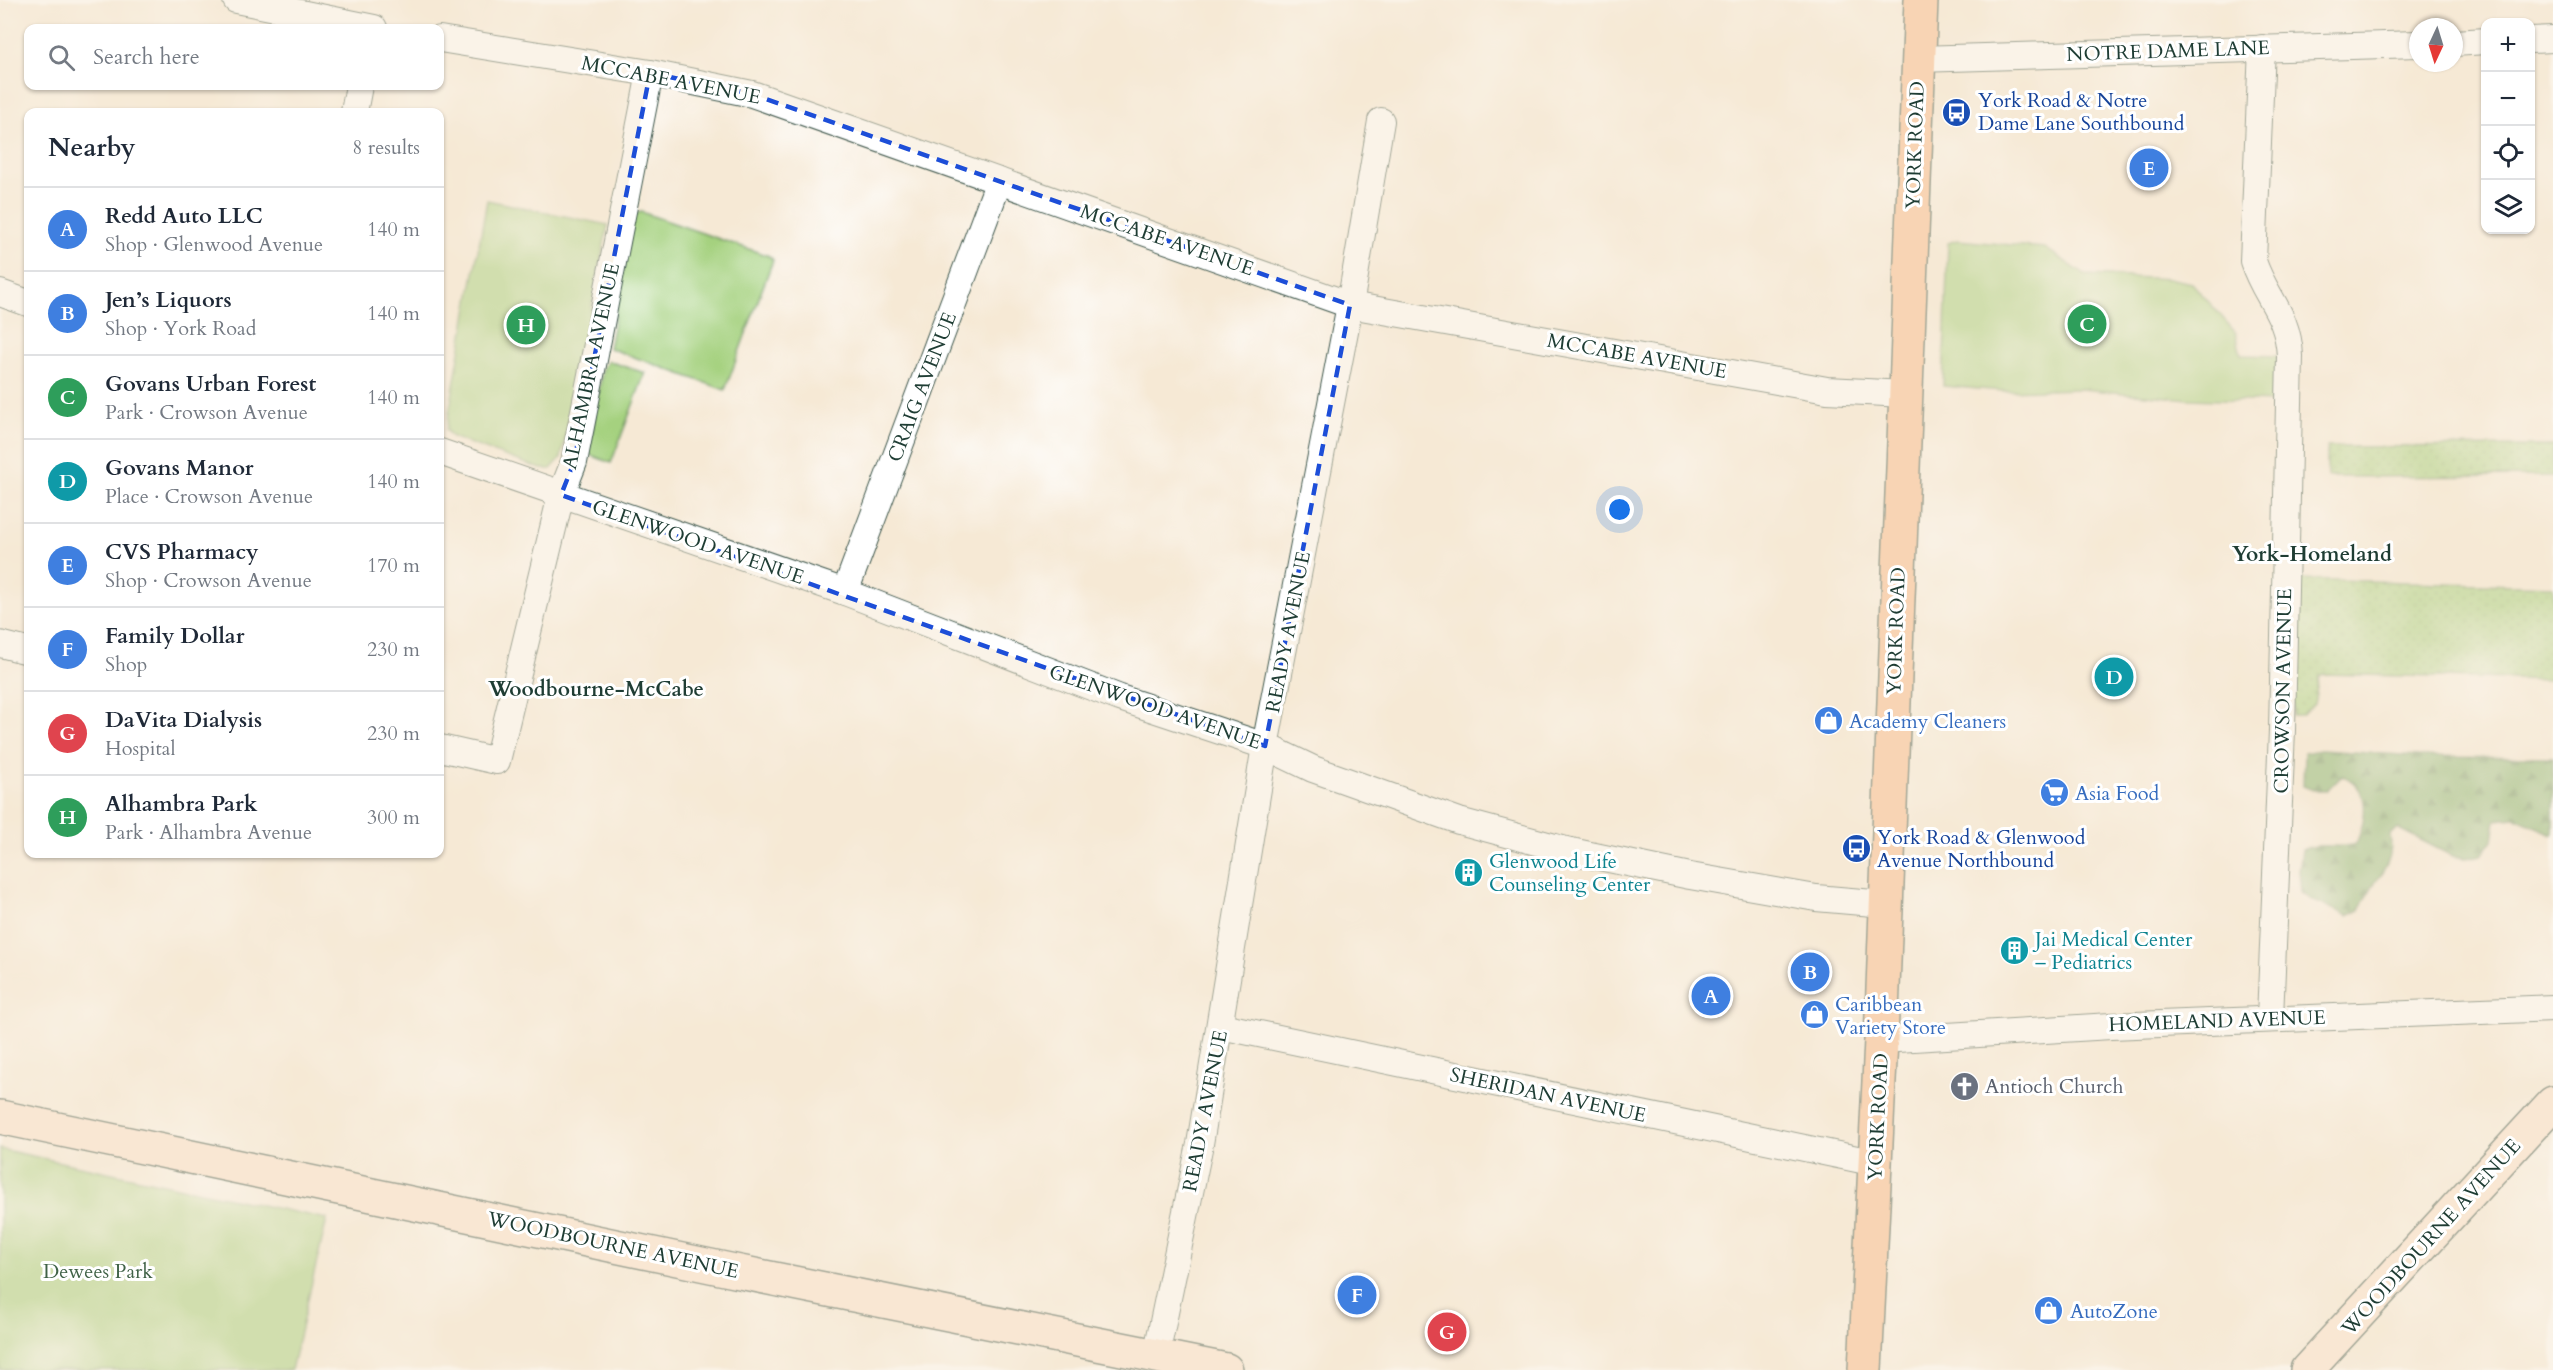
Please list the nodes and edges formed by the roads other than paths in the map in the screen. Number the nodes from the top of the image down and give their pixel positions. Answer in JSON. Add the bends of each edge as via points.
{"nodes":[{"id":1,"x":236,"y":0,"type":"edge"},
{"id":2,"x":1921,"y":0,"type":"edge"},
{"id":3,"x":352,"y":24,"type":"edge"},
{"id":4,"x":2553,"y":39,"type":"edge"},
{"id":5,"x":444,"y":40,"type":"edge"},
{"id":6,"x":2535,"y":40,"type":"edge"},
{"id":7,"x":2481,"y":41,"type":"edge"},
{"id":8,"x":2463,"y":42,"type":"edge"},
{"id":9,"x":2409,"y":44,"type":"edge"},
{"id":10,"x":2262,"y":48,"type":"junction"},
{"id":11,"x":1918,"y":59,"type":"junction"},
{"id":12,"x":650,"y":73,"type":"junction"},
{"id":13,"x":358,"y":90,"type":"edge"},
{"id":14,"x":355,"y":108,"type":"edge"},
{"id":15,"x":1381,"y":121,"type":"dead end"},
{"id":16,"x":999,"y":181,"type":"junction"},
{"id":17,"x":0,"y":293,"type":"edge"},
{"id":18,"x":24,"y":302,"type":"edge"},
{"id":19,"x":1350,"y":305,"type":"junction"},
{"id":20,"x":1905,"y":394,"type":"junction"},
{"id":21,"x":444,"y":453,"type":"edge"},
{"id":22,"x":561,"y":495,"type":"junction"},
{"id":23,"x":845,"y":592,"type":"junction"},
{"id":24,"x":0,"y":644,"type":"edge"},
{"id":25,"x":24,"y":650,"type":"edge"},
{"id":26,"x":1265,"y":746,"type":"junction"},
{"id":27,"x":444,"y":748,"type":"edge"},
{"id":28,"x":1885,"y":904,"type":"junction"},
{"id":29,"x":2553,"y":1008,"type":"edge"},
{"id":30,"x":2271,"y":1018,"type":"junction"},
{"id":31,"x":1221,"y":1026,"type":"junction"},
{"id":32,"x":1881,"y":1040,"type":"junction"},
{"id":33,"x":2553,"y":1103,"type":"edge"},
{"id":34,"x":0,"y":1117,"type":"edge"},
{"id":35,"x":1876,"y":1163,"type":"junction"},
{"id":36,"x":1156,"y":1356,"type":"junction"},
{"id":37,"x":1226,"y":1370,"type":"edge"},
{"id":38,"x":1865,"y":1370,"type":"edge"},
{"id":39,"x":2307,"y":1370,"type":"edge"}],
"edges":[{"from":1,"to":3,"type":"street"},
{"from":2,"to":11,"type":"main road","name":"YORK ROAD"},
{"from":4,"to":6,"type":"street"},
{"from":5,"to":12,"type":"street","name":"MCCABE AVENUE"},
{"from":7,"to":8,"type":"street"},
{"from":9,"to":10,"type":"street","name":"NOTRE DAME LANE"},
{"from":10,"to":11,"type":"street","name":"NOTRE DAME LANE"},
{"from":10,"to":30,"type":"street","name":"CROWSON AVENUE","via":[[2253,261],[2284,322],[2290,356]]},
{"from":11,"to":20,"type":"main road","name":"YORK ROAD"},
{"from":12,"to":16,"type":"street","name":"MCCABE AVENUE","via":[[752,94]]},
{"from":12,"to":22,"type":"street","name":"ALHAMBRA AVENUE","via":[[574,462]]},
{"from":13,"to":14,"type":"street"},
{"from":15,"to":19,"type":"street","name":"READY AVENUE"},
{"from":16,"to":19,"type":"street","name":"MCCABE AVENUE"},
{"from":16,"to":23,"type":"street","name":"CRAIG AVENUE"},
{"from":17,"to":18,"type":"street"},
{"from":19,"to":20,"type":"street","name":"MCCABE AVENUE","via":[[1827,390]]},
{"from":19,"to":26,"type":"street","name":"READY AVENUE"},
{"from":20,"to":28,"type":"main road","name":"YORK ROAD"},
{"from":21,"to":22,"type":"street","name":"GLENWOOD AVENUE"},
{"from":22,"to":23,"type":"street","name":"GLENWOOD AVENUE"},
{"from":22,"to":27,"type":"street","name":"ALHAMBRA AVENUE","via":[[497,761]]},
{"from":23,"to":26,"type":"street","name":"GLENWOOD AVENUE","via":[[1120,698]]},
{"from":24,"to":25,"type":"street"},
{"from":26,"to":28,"type":"street","name":"GLENWOOD AVENUE","via":[[1350,783],[1460,821],[1556,848],[1758,889]]},
{"from":26,"to":31,"type":"street","name":"READY AVENUE"},
{"from":28,"to":32,"type":"main road","name":"YORK ROAD"},
{"from":29,"to":30,"type":"street","name":"HOMELAND AVENUE"},
{"from":30,"to":32,"type":"street","name":"HOMELAND AVENUE"},
{"from":31,"to":35,"type":"street","name":"SHERIDAN AVENUE"},
{"from":31,"to":36,"type":"street","name":"READY AVENUE"},
{"from":32,"to":35,"type":"main road","name":"YORK ROAD"},
{"from":33,"to":39,"type":"street","name":"WOODBOURNE AVENUE"},
{"from":34,"to":36,"type":"street","name":"WOODBOURNE AVENUE"},
{"from":35,"to":38,"type":"main road","name":"YORK ROAD"},
{"from":36,"to":37,"type":"street","name":"WOODBOURNE AVENUE"}]}
